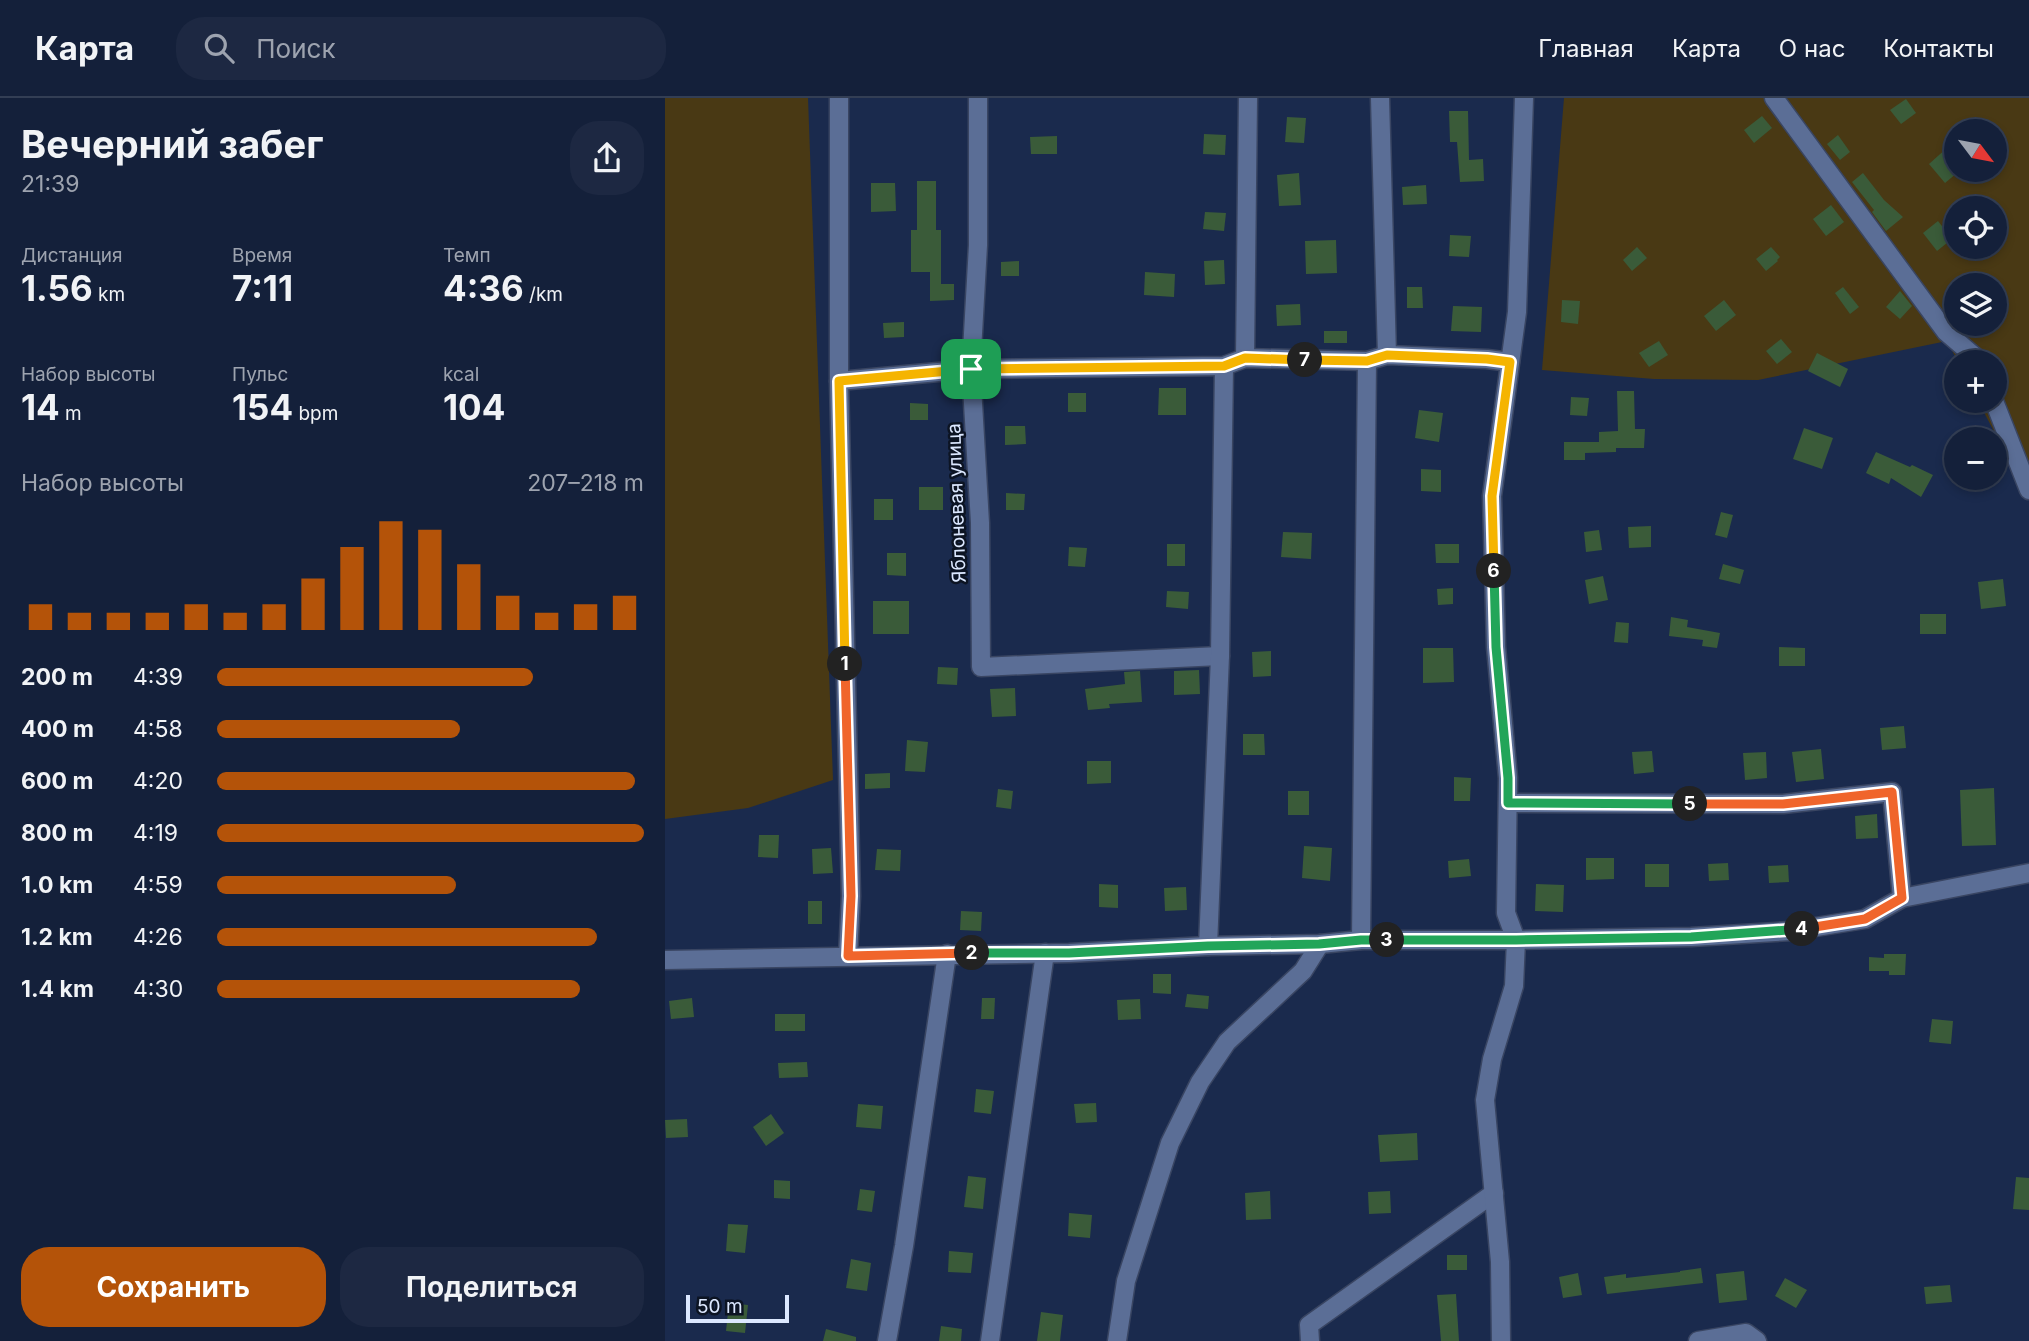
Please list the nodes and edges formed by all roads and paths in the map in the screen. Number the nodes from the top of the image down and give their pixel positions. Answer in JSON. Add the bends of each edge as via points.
{"nodes":[{"id":1,"x":839,"y":98,"type":"edge"},
{"id":2,"x":978,"y":98,"type":"edge"},
{"id":3,"x":1248,"y":98,"type":"edge"},
{"id":4,"x":1380,"y":98,"type":"edge"},
{"id":5,"x":1524,"y":98,"type":"edge"},
{"id":6,"x":1774,"y":98,"type":"edge"},
{"id":7,"x":1967,"y":350,"type":"edge"},
{"id":8,"x":1387,"y":355,"type":"junction"},
{"id":9,"x":1245,"y":358,"type":"junction"},
{"id":10,"x":1367,"y":361,"type":"junction"},
{"id":11,"x":1510,"y":362,"type":"junction"},
{"id":12,"x":1224,"y":366,"type":"junction"},
{"id":13,"x":971,"y":369,"type":"junction"},
{"id":14,"x":839,"y":381,"type":"junction"},
{"id":15,"x":1999,"y":413,"type":"edge"},
{"id":16,"x":2029,"y":490,"type":"edge"},
{"id":17,"x":1220,"y":656,"type":"junction"},
{"id":18,"x":1508,"y":803,"type":"junction"},
{"id":19,"x":2029,"y":873,"type":"edge"},
{"id":20,"x":1902,"y":898,"type":"junction"},
{"id":21,"x":1361,"y":940,"type":"junction"},
{"id":22,"x":1516,"y":940,"type":"junction"},
{"id":23,"x":1319,"y":944,"type":"junction"},
{"id":24,"x":1208,"y":946,"type":"junction"},
{"id":25,"x":1045,"y":953,"type":"junction"},
{"id":26,"x":947,"y":954,"type":"junction"},
{"id":27,"x":848,"y":956,"type":"junction"},
{"id":28,"x":665,"y":960,"type":"edge"},
{"id":29,"x":1494,"y":1193,"type":"junction"},
{"id":30,"x":887,"y":1341,"type":"edge"},
{"id":31,"x":990,"y":1341,"type":"edge"},
{"id":32,"x":1117,"y":1341,"type":"edge"},
{"id":33,"x":1310,"y":1341,"type":"edge"},
{"id":34,"x":1501,"y":1341,"type":"edge"},
{"id":35,"x":1697,"y":1341,"type":"edge"},
{"id":36,"x":1757,"y":1341,"type":"edge"}],
"edges":[{"from":1,"to":14,"type":"street"},
{"from":2,"to":13,"type":"street","name":"Яблоневая улица","via":[[978,245]]},
{"from":3,"to":9,"type":"street"},
{"from":4,"to":8,"type":"street"},
{"from":5,"to":11,"type":"street","via":[[1517,312]]},
{"from":6,"to":7,"type":"street","via":[[1946,332]]},
{"from":8,"to":10,"type":"street"},
{"from":8,"to":11,"type":"street"},
{"from":9,"to":10,"type":"street"},
{"from":9,"to":12,"type":"street"},
{"from":10,"to":21,"type":"street"},
{"from":11,"to":18,"type":"street","via":[[1492,496],[1496,647]]},
{"from":12,"to":13,"type":"street"},
{"from":12,"to":17,"type":"street"},
{"from":13,"to":14,"type":"street"},
{"from":13,"to":17,"type":"street","name":"Яблоневая улица","via":[[981,667]]},
{"from":14,"to":27,"type":"street","via":[[851,896]]},
{"from":15,"to":16,"type":"street"},
{"from":17,"to":24,"type":"street"},
{"from":18,"to":20,"type":"street","via":[[1783,804],[1892,792]]},
{"from":18,"to":22,"type":"street","via":[[1506,913]]},
{"from":19,"to":20,"type":"street"},
{"from":20,"to":22,"type":"street","via":[[1865,919],[1791,931]]},
{"from":21,"to":22,"type":"street"},
{"from":21,"to":23,"type":"street"},
{"from":22,"to":29,"type":"street","via":[[1514,986],[1485,1100]]},
{"from":23,"to":24,"type":"street"},
{"from":23,"to":32,"type":"street","via":[[1303,971],[1227,1042],[1200,1082],[1170,1143],[1126,1281]]},
{"from":24,"to":25,"type":"street"},
{"from":25,"to":26,"type":"street"},
{"from":25,"to":31,"type":"street"},
{"from":26,"to":27,"type":"street"},
{"from":26,"to":30,"type":"street"},
{"from":27,"to":28,"type":"street"},
{"from":29,"to":33,"type":"street","via":[[1309,1325]]},
{"from":29,"to":34,"type":"street"},
{"from":35,"to":36,"type":"street","via":[[1746,1333]]}]}
